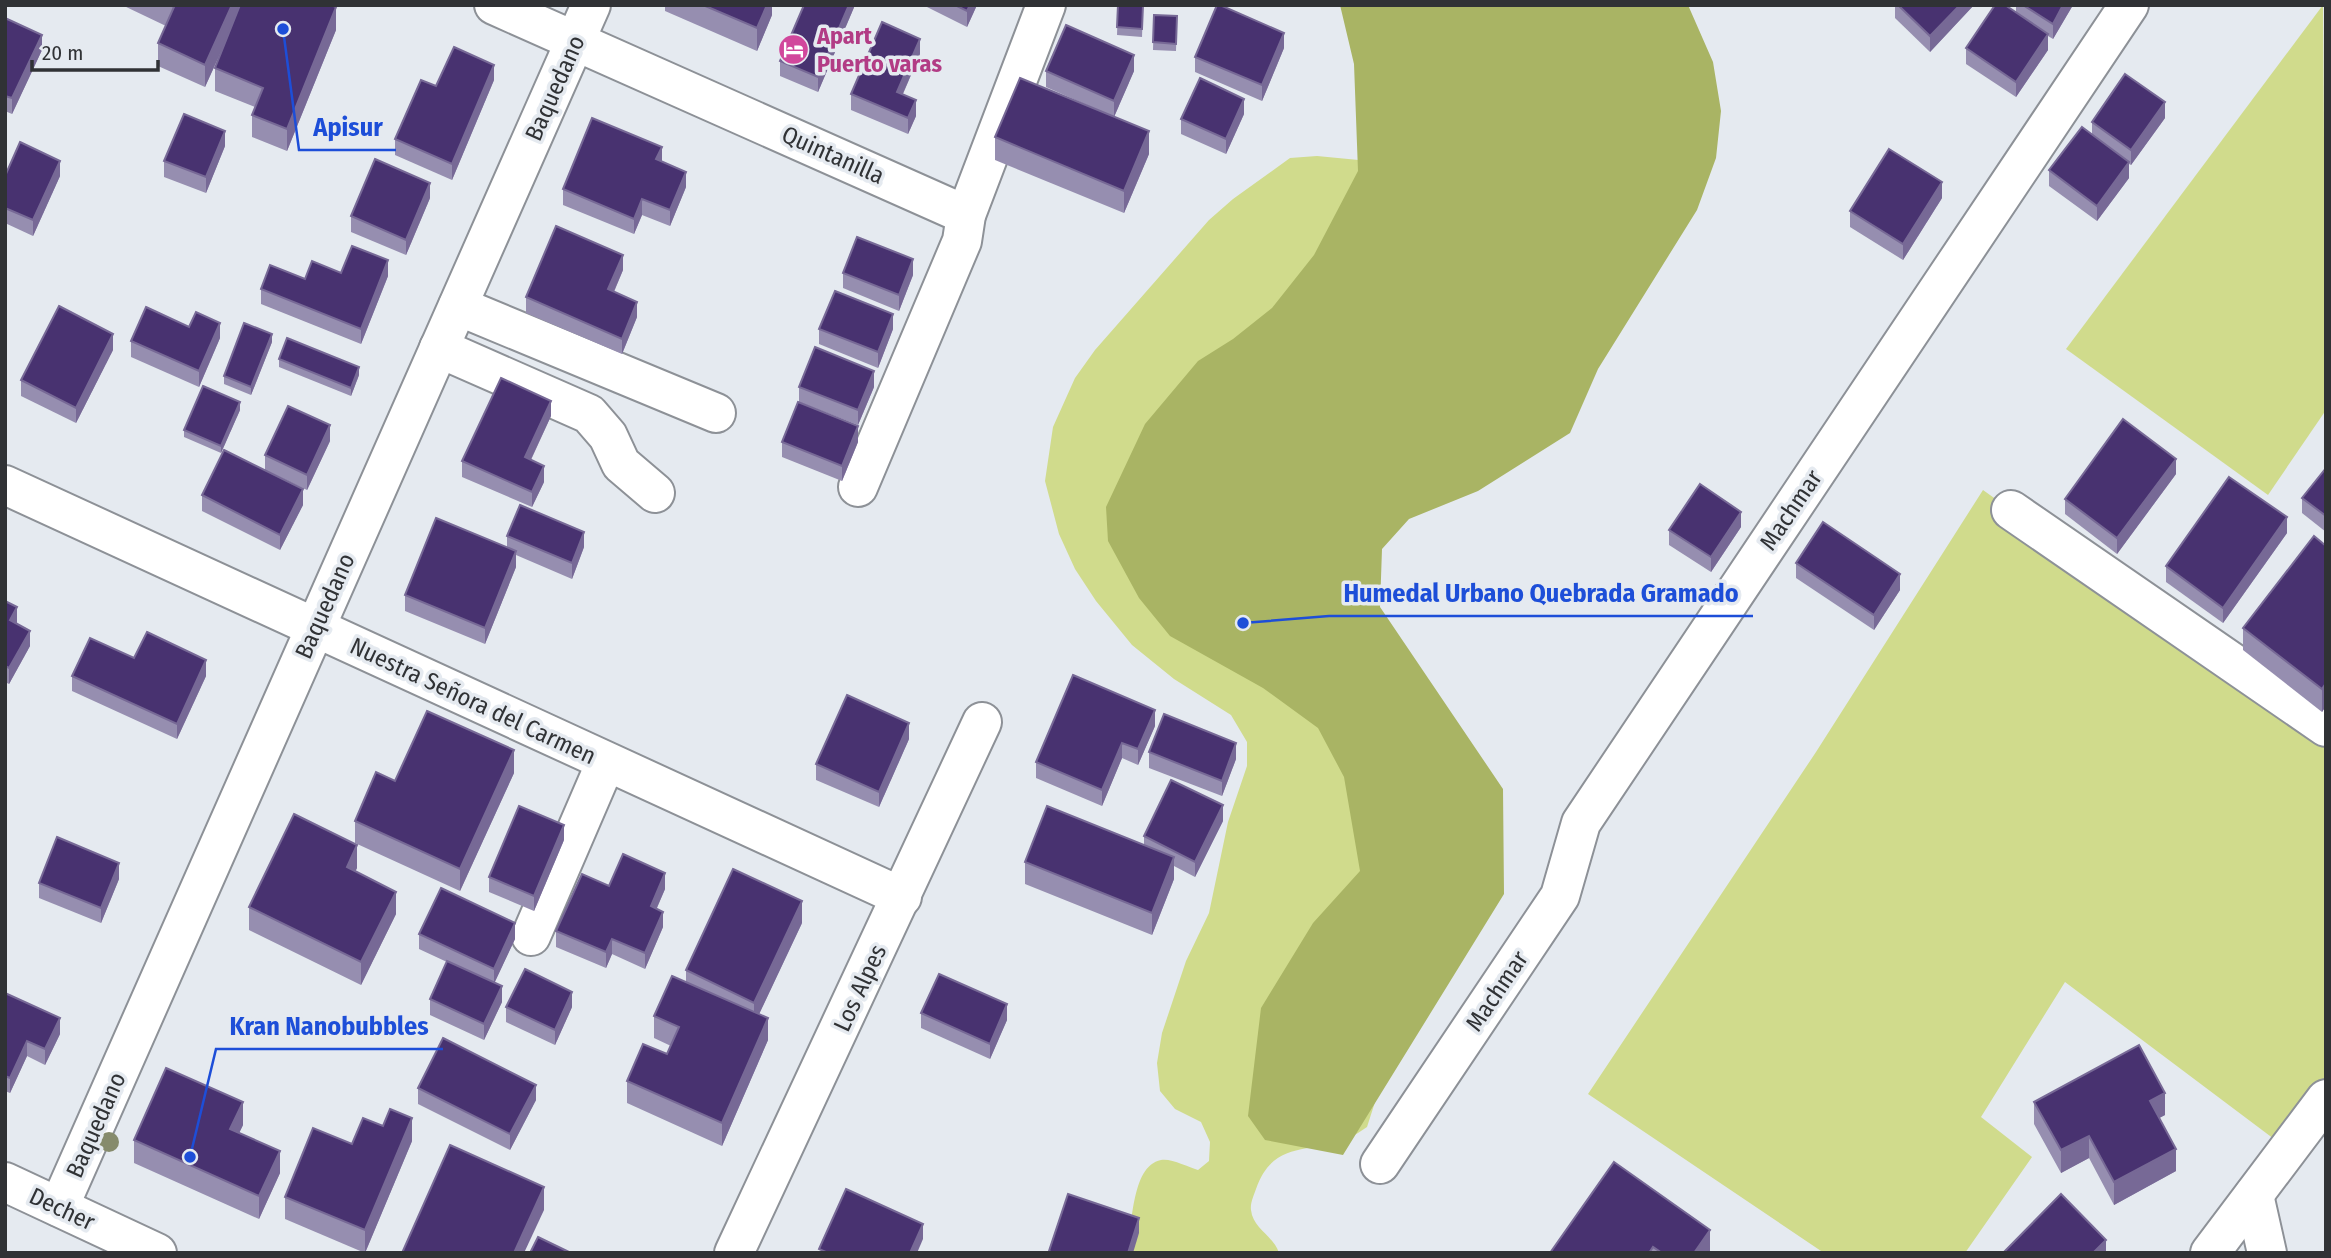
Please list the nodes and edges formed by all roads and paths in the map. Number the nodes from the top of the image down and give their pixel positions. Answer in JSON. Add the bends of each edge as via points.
{"nodes":[{"id":1,"x":495,"y":5,"type":"edge"},
{"id":2,"x":591,"y":5,"type":"edge"},
{"id":3,"x":1046,"y":5,"type":"edge"},
{"id":4,"x":2129,"y":5,"type":"edge"},
{"id":5,"x":576,"y":40,"type":"junction"},
{"id":6,"x":966,"y":215,"type":"junction"},
{"id":7,"x":458,"y":306,"type":"junction"},
{"id":8,"x":439,"y":348,"type":"junction"},
{"id":9,"x":716,"y":413,"type":"dead end"},
{"id":10,"x":5,"y":485,"type":"edge"},
{"id":11,"x":858,"y":487,"type":"dead end"},
{"id":12,"x":655,"y":493,"type":"dead end"},
{"id":13,"x":2011,"y":510,"type":"dead end"},
{"id":14,"x":315,"y":629,"type":"junction"},
{"id":15,"x":982,"y":722,"type":"dead end"},
{"id":16,"x":2326,"y":727,"type":"edge"},
{"id":17,"x":607,"y":762,"type":"junction"},
{"id":18,"x":902,"y":897,"type":"junction"},
{"id":19,"x":531,"y":936,"type":"dead end"},
{"id":20,"x":2326,"y":1099,"type":"edge"},
{"id":21,"x":1380,"y":1164,"type":"dead end"},
{"id":22,"x":5,"y":1182,"type":"edge"},
{"id":23,"x":2254,"y":1195,"type":"junction"},
{"id":24,"x":59,"y":1207,"type":"junction"},
{"id":25,"x":157,"y":1253,"type":"edge"},
{"id":26,"x":734,"y":1253,"type":"edge"},
{"id":27,"x":2210,"y":1253,"type":"edge"},
{"id":28,"x":2267,"y":1253,"type":"edge"}],
"edges":[{"from":1,"to":5,"type":"street","name":"Quintanilla"},
{"from":2,"to":5,"type":"street","name":"Baquedano"},
{"from":3,"to":6,"type":"street"},
{"from":4,"to":21,"type":"street","name":"Machmar","via":[[1581,823],[1560,896]]},
{"from":5,"to":6,"type":"street","name":"Quintanilla"},
{"from":5,"to":7,"type":"street","name":"Baquedano"},
{"from":6,"to":11,"type":"street","via":[[962,241]]},
{"from":7,"to":8,"type":"street","name":"Baquedano"},
{"from":7,"to":9,"type":"street"},
{"from":8,"to":12,"type":"street","via":[[589,414],[608,436],[621,464]]},
{"from":8,"to":14,"type":"street","name":"Baquedano"},
{"from":10,"to":14,"type":"street","name":"Nuestra Señora del Carmen"},
{"from":13,"to":16,"type":"street"},
{"from":14,"to":17,"type":"street","name":"Nuestra Señora del Carmen"},
{"from":14,"to":24,"type":"street","name":"Baquedano"},
{"from":15,"to":18,"type":"street","name":"Los Alpes"},
{"from":17,"to":18,"type":"street","name":"Nuestra Señora del Carmen"},
{"from":17,"to":19,"type":"street"},
{"from":18,"to":26,"type":"street","name":"Los Alpes"},
{"from":20,"to":23,"type":"street"},
{"from":22,"to":24,"type":"street","name":"Decher"},
{"from":23,"to":27,"type":"street"},
{"from":23,"to":28,"type":"street"},
{"from":24,"to":25,"type":"street","name":"Decher"}]}
